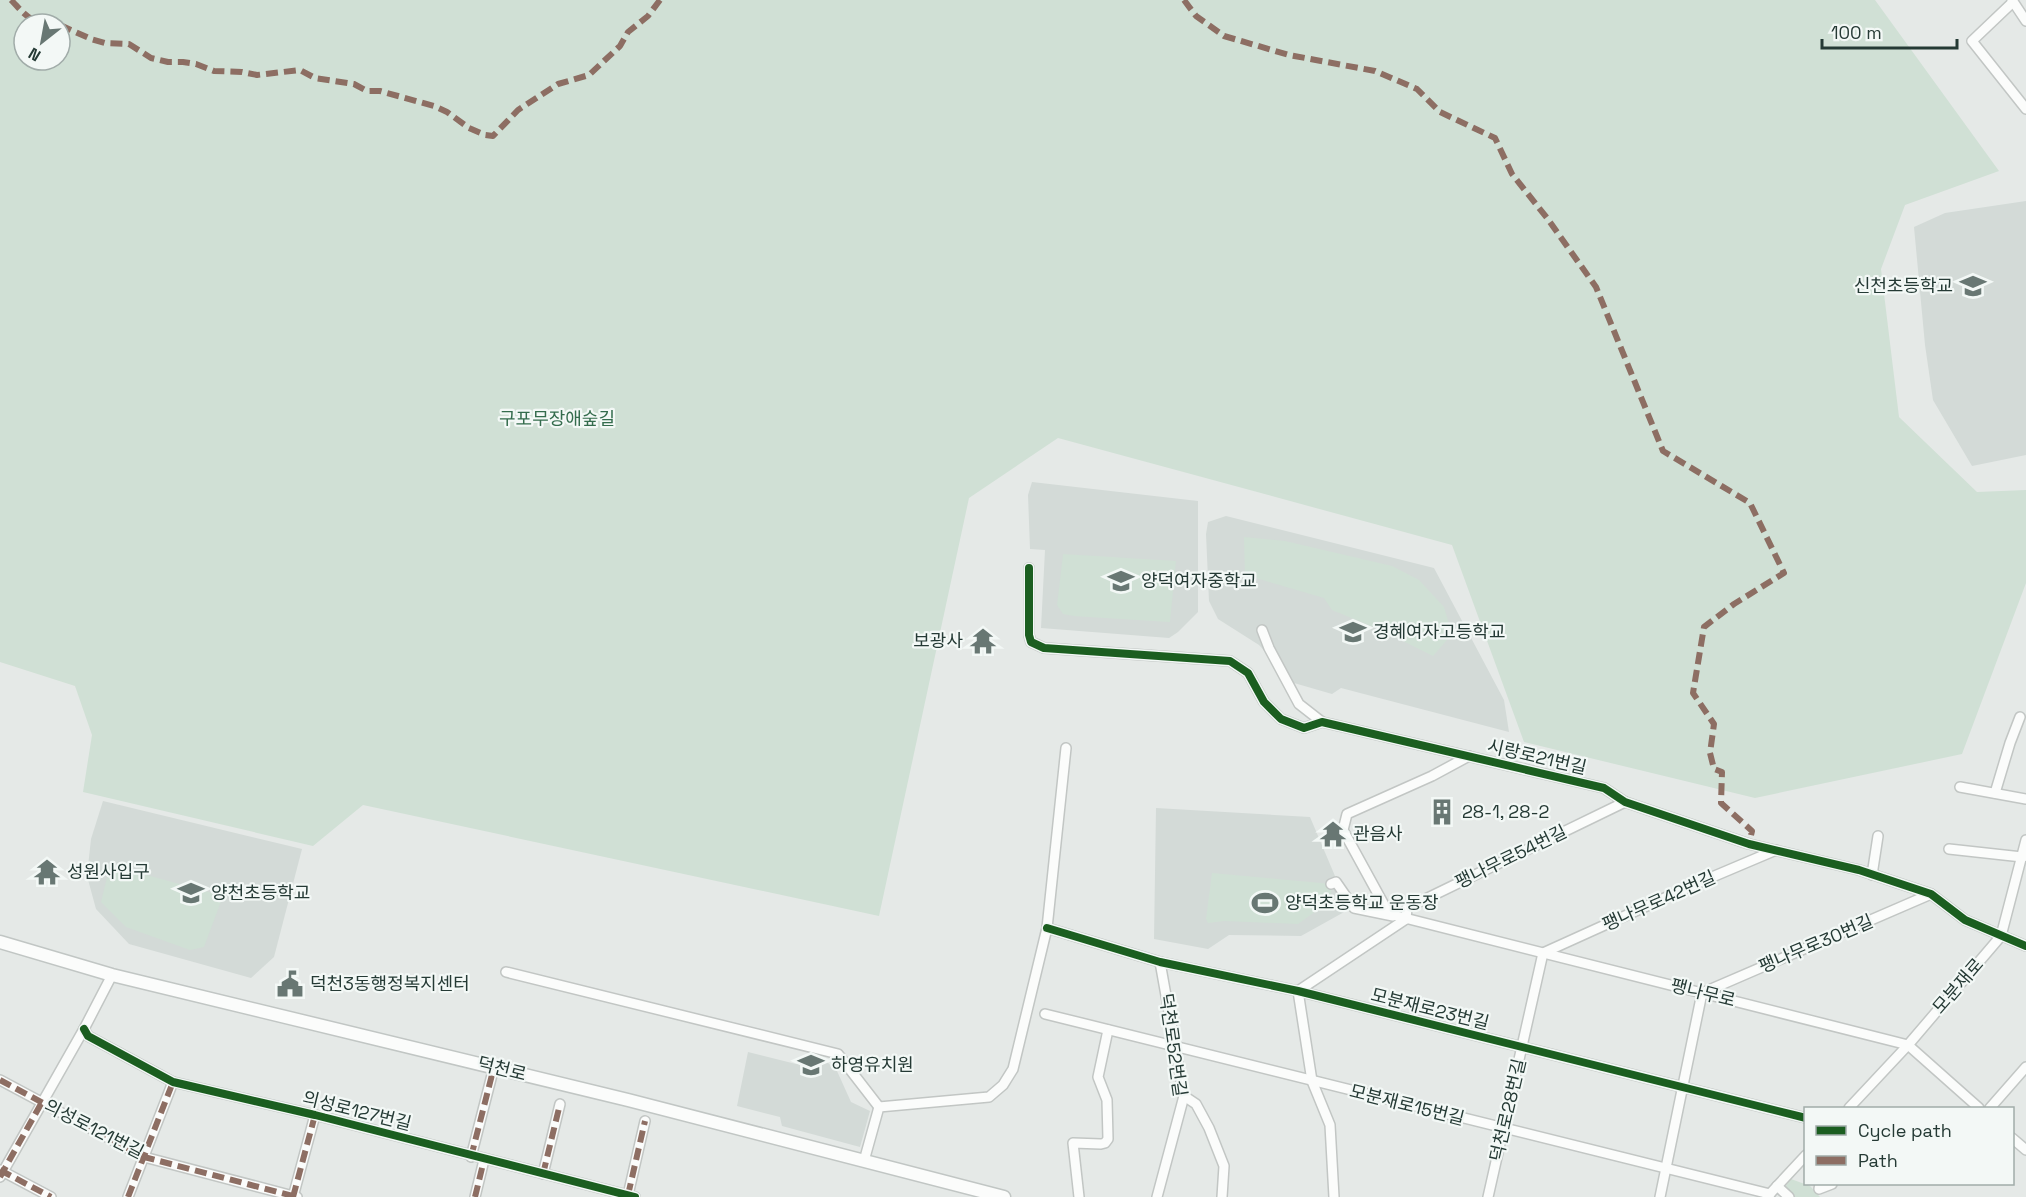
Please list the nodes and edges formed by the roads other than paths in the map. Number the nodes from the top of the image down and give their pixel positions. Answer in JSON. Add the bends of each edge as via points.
{"nodes":[{"id":1,"x":2013,"y":1,"type":"edge"},
{"id":2,"x":2026,"y":21,"type":"edge"},
{"id":3,"x":2026,"y":109,"type":"edge"},
{"id":4,"x":1029,"y":568,"type":"dead end"},
{"id":5,"x":1262,"y":630,"type":"dead end"},
{"id":6,"x":2020,"y":717,"type":"dead end"},
{"id":7,"x":1322,"y":722,"type":"junction"},
{"id":8,"x":1066,"y":748,"type":"dead end"},
{"id":9,"x":1469,"y":756,"type":"junction"},
{"id":10,"x":1960,"y":787,"type":"dead end"},
{"id":11,"x":1995,"y":794,"type":"junction"},
{"id":12,"x":2026,"y":799,"type":"edge"},
{"id":13,"x":1624,"y":802,"type":"junction"},
{"id":14,"x":1878,"y":836,"type":"dead end"},
{"id":15,"x":2026,"y":840,"type":"edge"},
{"id":16,"x":1949,"y":849,"type":"dead end"},
{"id":17,"x":1776,"y":850,"type":"junction"},
{"id":18,"x":2024,"y":856,"type":"edge"},
{"id":19,"x":1872,"y":875,"type":"junction"},
{"id":20,"x":1331,"y":884,"type":"dead end"},
{"id":21,"x":1931,"y":894,"type":"junction"},
{"id":22,"x":1406,"y":919,"type":"junction"},
{"id":23,"x":1047,"y":928,"type":"junction"},
{"id":24,"x":2001,"y":936,"type":"junction"},
{"id":25,"x":1,"y":941,"type":"edge"},
{"id":26,"x":2026,"y":946,"type":"edge"},
{"id":27,"x":1544,"y":953,"type":"junction"},
{"id":28,"x":1160,"y":962,"type":"junction"},
{"id":29,"x":506,"y":972,"type":"dead end"},
{"id":30,"x":112,"y":975,"type":"junction"},
{"id":31,"x":1298,"y":991,"type":"junction"},
{"id":32,"x":1702,"y":993,"type":"junction"},
{"id":33,"x":1045,"y":1014,"type":"dead end"},
{"id":34,"x":84,"y":1029,"type":"junction"},
{"id":35,"x":1108,"y":1030,"type":"junction"},
{"id":36,"x":1174,"y":1045,"type":"junction"},
{"id":37,"x":1908,"y":1045,"type":"junction"},
{"id":38,"x":1522,"y":1048,"type":"junction"},
{"id":39,"x":494,"y":1067,"type":"junction"},
{"id":40,"x":2026,"y":1067,"type":"edge"},
{"id":41,"x":0,"y":1080,"type":"edge"},
{"id":42,"x":1312,"y":1081,"type":"junction"},
{"id":43,"x":173,"y":1082,"type":"junction"},
{"id":44,"x":1683,"y":1089,"type":"junction"},
{"id":45,"x":1184,"y":1095,"type":"junction"},
{"id":46,"x":42,"y":1102,"type":"junction"},
{"id":47,"x":560,"y":1104,"type":"dead end"},
{"id":48,"x":879,"y":1107,"type":"junction"},
{"id":49,"x":1850,"y":1107,"type":"edge"},
{"id":50,"x":1978,"y":1107,"type":"edge"},
{"id":51,"x":1990,"y":1107,"type":"edge"},
{"id":52,"x":315,"y":1115,"type":"junction"},
{"id":53,"x":1804,"y":1118,"type":"edge"},
{"id":54,"x":645,"y":1121,"type":"dead end"},
{"id":55,"x":1503,"y":1128,"type":"junction"},
{"id":56,"x":2014,"y":1139,"type":"edge"},
{"id":57,"x":2026,"y":1150,"type":"edge"},
{"id":58,"x":471,"y":1156,"type":"junction"},
{"id":59,"x":144,"y":1157,"type":"junction"},
{"id":60,"x":1804,"y":1157,"type":"edge"},
{"id":61,"x":484,"y":1160,"type":"junction"},
{"id":62,"x":864,"y":1161,"type":"junction"},
{"id":63,"x":1666,"y":1169,"type":"junction"},
{"id":64,"x":1,"y":1173,"type":"edge"},
{"id":65,"x":543,"y":1174,"type":"junction"},
{"id":66,"x":1820,"y":1185,"type":"edge"},
{"id":67,"x":1829,"y":1185,"type":"edge"},
{"id":68,"x":1773,"y":1193,"type":"edge"},
{"id":69,"x":979,"y":1194,"type":"edge"},
{"id":70,"x":631,"y":1196,"type":"edge"},
{"id":71,"x":51,"y":1197,"type":"edge"},
{"id":72,"x":128,"y":1197,"type":"edge"},
{"id":73,"x":295,"y":1197,"type":"edge"},
{"id":74,"x":475,"y":1197,"type":"edge"},
{"id":75,"x":1004,"y":1197,"type":"edge"},
{"id":76,"x":1079,"y":1197,"type":"edge"},
{"id":77,"x":1157,"y":1197,"type":"edge"},
{"id":78,"x":1222,"y":1197,"type":"edge"},
{"id":79,"x":1334,"y":1197,"type":"edge"},
{"id":80,"x":1488,"y":1197,"type":"edge"},
{"id":81,"x":1660,"y":1197,"type":"edge"},
{"id":82,"x":1789,"y":1197,"type":"edge"}],
"edges":[{"from":1,"to":2,"type":"street"},
{"from":1,"to":3,"type":"street","via":[[1972,42]]},
{"from":4,"to":7,"type":"street","name":"시랑로21번길","via":[[1031,642],[1044,648],[1230,661],[1248,673],[1264,702],[1281,719],[1304,728]]},
{"from":5,"to":7,"type":"street","via":[[1299,704]]},
{"from":6,"to":11,"type":"street"},
{"from":7,"to":9,"type":"street","name":"시랑로21번길"},
{"from":8,"to":23,"type":"street"},
{"from":9,"to":13,"type":"street","name":"시랑로21번길","via":[[1604,788]]},
{"from":9,"to":22,"type":"street","name":"팽나무로","via":[[1347,814],[1343,830],[1389,914]]},
{"from":10,"to":11,"type":"street"},
{"from":11,"to":12,"type":"street"},
{"from":13,"to":17,"type":"street","name":"시랑로21번길"},
{"from":13,"to":22,"type":"street","name":"팽나무로54번길","via":[[1407,908]]},
{"from":14,"to":19,"type":"street"},
{"from":15,"to":18,"type":"street","name":"모분재로"},
{"from":16,"to":18,"type":"street"},
{"from":17,"to":19,"type":"street","name":"시랑로21번길"},
{"from":17,"to":27,"type":"street","name":"팽나무로42번길"},
{"from":18,"to":24,"type":"street","name":"모분재로"},
{"from":19,"to":21,"type":"street","name":"시랑로21번길"},
{"from":20,"to":22,"type":"street","name":"팽나무로","via":[[1336,882],[1354,908]]},
{"from":21,"to":24,"type":"street","name":"시랑로21번길","via":[[1965,920]]},
{"from":21,"to":32,"type":"street","name":"팽나무로30번길"},
{"from":22,"to":27,"type":"street","name":"팽나무로"},
{"from":22,"to":31,"type":"street"},
{"from":23,"to":28,"type":"street","name":"모분재로23번길"},
{"from":23,"to":48,"type":"street","via":[[1013,1069],[1003,1085],[989,1097]]},
{"from":24,"to":26,"type":"street","name":"시랑로21번길"},
{"from":24,"to":37,"type":"street","name":"모분재로"},
{"from":25,"to":30,"type":"main road","name":"덕천로"},
{"from":27,"to":32,"type":"street","name":"팽나무로"},
{"from":27,"to":38,"type":"street","name":"덕천로28번길"},
{"from":28,"to":31,"type":"street","name":"모분재로23번길"},
{"from":28,"to":36,"type":"street","name":"덕천로52번길"},
{"from":29,"to":48,"type":"street","via":[[838,1054]]},
{"from":30,"to":34,"type":"street"},
{"from":30,"to":39,"type":"main road","name":"덕천로"},
{"from":31,"to":38,"type":"street","name":"모분재로23번길"},
{"from":31,"to":42,"type":"street"},
{"from":32,"to":37,"type":"street","name":"팽나무로"},
{"from":32,"to":44,"type":"street"},
{"from":33,"to":35,"type":"street","name":"모분재로15번길"},
{"from":34,"to":43,"type":"street","name":"의성로127번길","via":[[87,1036]]},
{"from":34,"to":46,"type":"street"},
{"from":35,"to":36,"type":"street","name":"모분재로15번길"},
{"from":35,"to":76,"type":"street","via":[[1098,1077],[1107,1100],[1108,1138],[1101,1144],[1073,1143]]},
{"from":36,"to":42,"type":"street","name":"모분재로15번길"},
{"from":36,"to":45,"type":"street","name":"덕천로52번길"},
{"from":37,"to":49,"type":"street","name":"모분재로"},
{"from":37,"to":50,"type":"street","name":"팽나무로"},
{"from":38,"to":44,"type":"street","name":"모분재로23번길"},
{"from":38,"to":55,"type":"street","name":"덕천로28번길"},
{"from":39,"to":58,"type":"street"},
{"from":39,"to":62,"type":"main road","name":"덕천로"},
{"from":40,"to":51,"type":"street"},
{"from":41,"to":46,"type":"street","name":"의성로121번길"},
{"from":42,"to":55,"type":"street","name":"모분재로15번길"},
{"from":42,"to":79,"type":"street","via":[[1330,1125]]},
{"from":43,"to":52,"type":"street","name":"의성로127번길"},
{"from":43,"to":59,"type":"street"},
{"from":44,"to":53,"type":"street","name":"모분재로23번길"},
{"from":44,"to":63,"type":"street"},
{"from":45,"to":77,"type":"street","name":"덕천로52번길"},
{"from":45,"to":78,"type":"street","via":[[1196,1104],[1224,1166]]},
{"from":46,"to":59,"type":"street","name":"의성로121번길"},
{"from":46,"to":64,"type":"street"},
{"from":47,"to":65,"type":"street"},
{"from":48,"to":62,"type":"street"},
{"from":52,"to":58,"type":"street","name":"의성로127번길"},
{"from":52,"to":73,"type":"street"},
{"from":54,"to":70,"type":"street"},
{"from":55,"to":63,"type":"street","name":"모분재로15번길"},
{"from":55,"to":80,"type":"street","name":"덕천로28번길"},
{"from":56,"to":57,"type":"street"},
{"from":58,"to":61,"type":"street","name":"의성로127번길"},
{"from":59,"to":72,"type":"street"},
{"from":59,"to":73,"type":"street","name":"의성로121번길"},
{"from":60,"to":68,"type":"street"},
{"from":61,"to":65,"type":"street","name":"의성로127번길"},
{"from":61,"to":74,"type":"street"},
{"from":62,"to":69,"type":"main road","name":"덕천로"},
{"from":63,"to":68,"type":"street","name":"모분재로15번길"},
{"from":63,"to":81,"type":"street"},
{"from":64,"to":71,"type":"street"},
{"from":65,"to":70,"type":"street","name":"의성로127번길"},
{"from":66,"to":67,"type":"street","via":[[1819,1189]]},
{"from":68,"to":82,"type":"street"},
{"from":69,"to":75,"type":"main road","name":"덕천로"}]}
